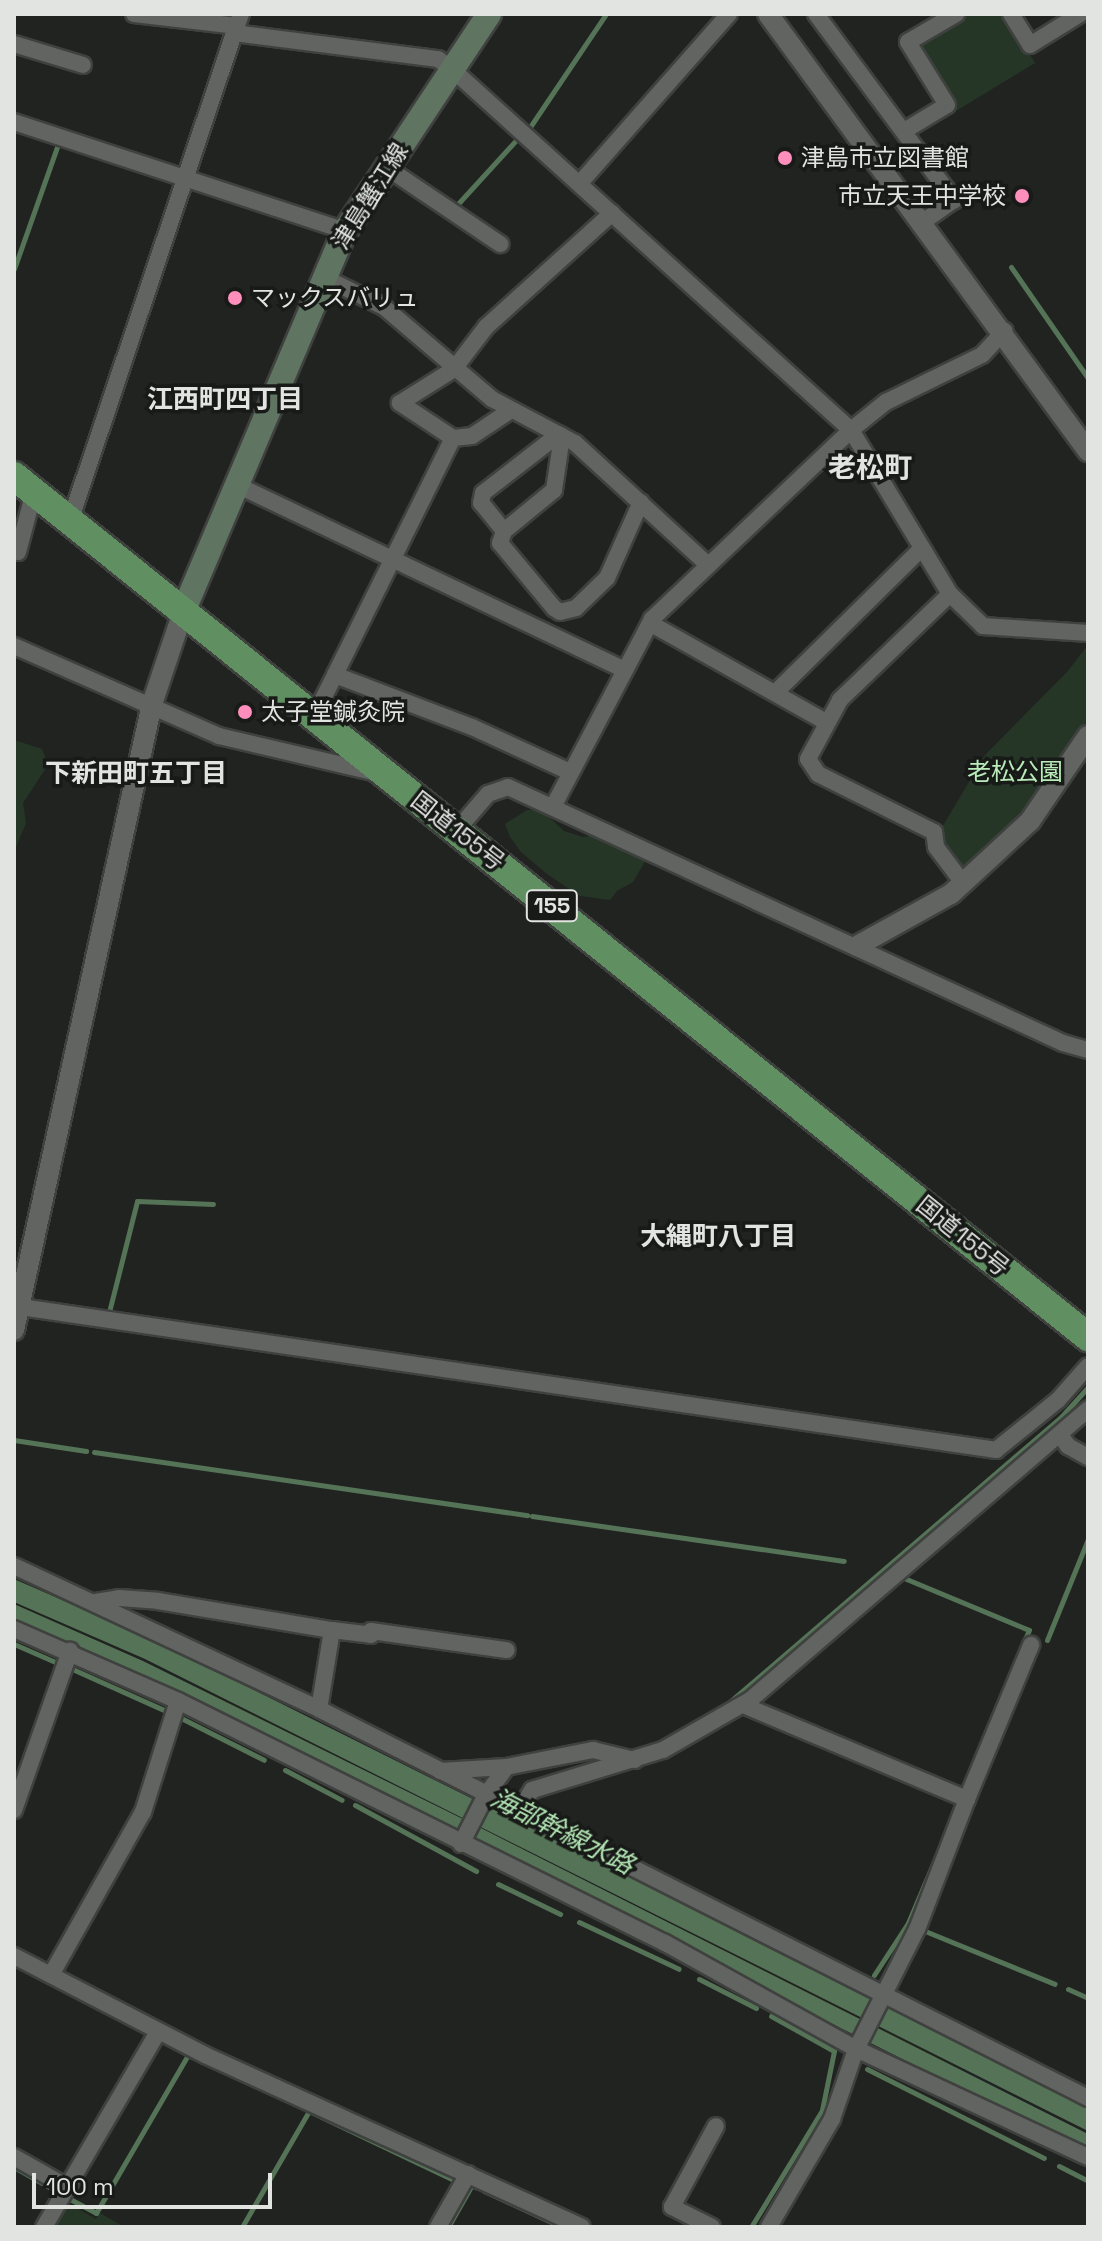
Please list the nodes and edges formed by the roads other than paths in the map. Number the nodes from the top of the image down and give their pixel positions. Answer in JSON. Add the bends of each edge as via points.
{"nodes":[{"id":1,"x":134,"y":14,"type":"edge"},
{"id":2,"x":489,"y":14,"type":"edge"},
{"id":3,"x":729,"y":14,"type":"edge"},
{"id":4,"x":768,"y":14,"type":"edge"},
{"id":5,"x":816,"y":14,"type":"edge"},
{"id":6,"x":956,"y":14,"type":"edge"},
{"id":7,"x":1011,"y":14,"type":"edge"},
{"id":8,"x":1080,"y":14,"type":"edge"},
{"id":9,"x":237,"y":24,"type":"edge"},
{"id":10,"x":14,"y":44,"type":"edge"},
{"id":11,"x":83,"y":65,"type":"dead end"},
{"id":12,"x":453,"y":70,"type":"junction"},
{"id":13,"x":14,"y":122,"type":"edge"},
{"id":14,"x":904,"y":131,"type":"junction"},
{"id":15,"x":386,"y":167,"type":"junction"},
{"id":16,"x":186,"y":180,"type":"junction"},
{"id":17,"x":580,"y":183,"type":"junction"},
{"id":18,"x":612,"y":213,"type":"junction"},
{"id":19,"x":922,"y":222,"type":"junction"},
{"id":20,"x":345,"y":231,"type":"junction"},
{"id":21,"x":500,"y":244,"type":"dead end"},
{"id":22,"x":323,"y":277,"type":"junction"},
{"id":23,"x":1004,"y":331,"type":"junction"},
{"id":24,"x":454,"y":369,"type":"junction"},
{"id":25,"x":511,"y":410,"type":"junction"},
{"id":26,"x":851,"y":430,"type":"junction"},
{"id":27,"x":561,"y":435,"type":"junction"},
{"id":28,"x":453,"y":438,"type":"junction"},
{"id":29,"x":1088,"y":451,"type":"edge"},
{"id":30,"x":24,"y":484,"type":"edge"},
{"id":31,"x":239,"y":486,"type":"junction"},
{"id":32,"x":641,"y":502,"type":"junction"},
{"id":33,"x":70,"y":521,"type":"junction"},
{"id":34,"x":504,"y":531,"type":"junction"},
{"id":35,"x":922,"y":548,"type":"junction"},
{"id":36,"x":14,"y":550,"type":"edge"},
{"id":37,"x":394,"y":560,"type":"junction"},
{"id":38,"x":708,"y":565,"type":"junction"},
{"id":39,"x":950,"y":594,"type":"junction"},
{"id":40,"x":183,"y":612,"type":"junction"},
{"id":41,"x":652,"y":619,"type":"junction"},
{"id":42,"x":1088,"y":633,"type":"edge"},
{"id":43,"x":14,"y":646,"type":"edge"},
{"id":44,"x":622,"y":669,"type":"junction"},
{"id":45,"x":335,"y":675,"type":"junction"},
{"id":46,"x":775,"y":693,"type":"junction"},
{"id":47,"x":152,"y":704,"type":"junction"},
{"id":48,"x":314,"y":716,"type":"junction"},
{"id":49,"x":826,"y":722,"type":"junction"},
{"id":50,"x":1088,"y":736,"type":"edge"},
{"id":51,"x":570,"y":772,"type":"junction"},
{"id":52,"x":389,"y":776,"type":"junction"},
{"id":53,"x":554,"y":805,"type":"junction"},
{"id":54,"x":457,"y":830,"type":"junction"},
{"id":55,"x":963,"y":883,"type":"junction"},
{"id":56,"x":857,"y":946,"type":"junction"},
{"id":57,"x":1088,"y":1050,"type":"edge"},
{"id":58,"x":17,"y":1306,"type":"edge"},
{"id":59,"x":14,"y":1330,"type":"edge"},
{"id":60,"x":1088,"y":1337,"type":"edge"},
{"id":61,"x":1088,"y":1366,"type":"edge"},
{"id":62,"x":1088,"y":1409,"type":"edge"},
{"id":63,"x":1060,"y":1435,"type":"junction"},
{"id":64,"x":1024,"y":1447,"type":"junction"},
{"id":65,"x":1088,"y":1457,"type":"edge"},
{"id":66,"x":14,"y":1566,"type":"edge"},
{"id":67,"x":96,"y":1602,"type":"junction"},
{"id":68,"x":14,"y":1629,"type":"edge"},
{"id":69,"x":332,"y":1630,"type":"junction"},
{"id":70,"x":1031,"y":1645,"type":"dead end"},
{"id":71,"x":507,"y":1650,"type":"dead end"},
{"id":72,"x":70,"y":1651,"type":"junction"},
{"id":73,"x":178,"y":1701,"type":"junction"},
{"id":74,"x":743,"y":1705,"type":"junction"},
{"id":75,"x":319,"y":1709,"type":"junction"},
{"id":76,"x":637,"y":1760,"type":"junction"},
{"id":77,"x":506,"y":1767,"type":"junction"},
{"id":78,"x":438,"y":1771,"type":"junction"},
{"id":79,"x":484,"y":1798,"type":"junction"},
{"id":80,"x":967,"y":1799,"type":"junction"},
{"id":81,"x":14,"y":1810,"type":"edge"},
{"id":82,"x":519,"y":1811,"type":"junction"},
{"id":83,"x":462,"y":1842,"type":"junction"},
{"id":84,"x":14,"y":1956,"type":"edge"},
{"id":85,"x":51,"y":1975,"type":"junction"},
{"id":86,"x":884,"y":1994,"type":"junction"},
{"id":87,"x":158,"y":2032,"type":"junction"},
{"id":88,"x":856,"y":2049,"type":"junction"},
{"id":89,"x":1088,"y":2098,"type":"edge"},
{"id":90,"x":716,"y":2126,"type":"dead end"},
{"id":91,"x":14,"y":2157,"type":"edge"},
{"id":92,"x":1088,"y":2157,"type":"edge"},
{"id":93,"x":468,"y":2174,"type":"junction"},
{"id":94,"x":67,"y":2187,"type":"junction"},
{"id":95,"x":44,"y":2227,"type":"edge"},
{"id":96,"x":438,"y":2227,"type":"edge"},
{"id":97,"x":582,"y":2227,"type":"edge"},
{"id":98,"x":712,"y":2227,"type":"edge"},
{"id":99,"x":769,"y":2227,"type":"edge"}],
"edges":[{"from":1,"to":9,"type":"street"},
{"from":2,"to":12,"type":"main road","name":"津島蟹江線"},
{"from":3,"to":17,"type":"street"},
{"from":4,"to":19,"type":"street"},
{"from":5,"to":14,"type":"street"},
{"from":6,"to":14,"type":"street","via":[[908,42],[947,105]]},
{"from":7,"to":8,"type":"street","via":[[1030,45]]},
{"from":9,"to":12,"type":"street","via":[[438,59]]},
{"from":9,"to":16,"type":"street"},
{"from":10,"to":11,"type":"street"},
{"from":12,"to":15,"type":"main road","name":"津島蟹江線"},
{"from":12,"to":17,"type":"street"},
{"from":13,"to":16,"type":"street"},
{"from":14,"to":19,"type":"street","via":[[954,200]]},
{"from":15,"to":20,"type":"main road","name":"津島蟹江線"},
{"from":15,"to":21,"type":"street"},
{"from":16,"to":20,"type":"street"},
{"from":16,"to":33,"type":"street"},
{"from":17,"to":18,"type":"street"},
{"from":18,"to":24,"type":"street","via":[[486,327]]},
{"from":18,"to":26,"type":"street"},
{"from":19,"to":23,"type":"street"},
{"from":20,"to":22,"type":"main road","name":"津島蟹江線"},
{"from":22,"to":24,"type":"street","via":[[384,307]]},
{"from":22,"to":31,"type":"main road","name":"津島蟹江線"},
{"from":23,"to":26,"type":"street","via":[[982,355],[886,402]]},
{"from":23,"to":29,"type":"street"},
{"from":24,"to":25,"type":"street"},
{"from":24,"to":28,"type":"street","via":[[400,403]]},
{"from":25,"to":27,"type":"street"},
{"from":25,"to":28,"type":"street","via":[[472,436]]},
{"from":26,"to":35,"type":"street"},
{"from":26,"to":38,"type":"street"},
{"from":27,"to":32,"type":"street"},
{"from":27,"to":34,"type":"street","via":[[554,490]]},
{"from":27,"to":34,"type":"street","via":[[483,493],[481,503]]},
{"from":28,"to":37,"type":"street"},
{"from":30,"to":33,"type":"highway","name":"国道155号","number":"155"},
{"from":30,"to":36,"type":"street","via":[[18,552]]},
{"from":31,"to":37,"type":"street"},
{"from":31,"to":40,"type":"main road","name":"津島蟹江線"},
{"from":32,"to":34,"type":"street","via":[[607,578],[568,612],[554,608],[500,543]]},
{"from":32,"to":38,"type":"street"},
{"from":33,"to":40,"type":"highway","name":"国道155号","number":"155"},
{"from":35,"to":39,"type":"street"},
{"from":35,"to":46,"type":"street"},
{"from":37,"to":44,"type":"street"},
{"from":37,"to":45,"type":"street"},
{"from":38,"to":41,"type":"street"},
{"from":39,"to":42,"type":"street","via":[[983,626]]},
{"from":39,"to":49,"type":"street","via":[[840,700]]},
{"from":40,"to":47,"type":"street"},
{"from":40,"to":48,"type":"highway","name":"国道155号","number":"155"},
{"from":41,"to":44,"type":"street"},
{"from":41,"to":46,"type":"street","via":[[655,626]]},
{"from":43,"to":47,"type":"street"},
{"from":44,"to":51,"type":"street"},
{"from":45,"to":48,"type":"street"},
{"from":45,"to":51,"type":"street","via":[[472,727]]},
{"from":46,"to":49,"type":"street"},
{"from":47,"to":52,"type":"street","via":[[219,736]]},
{"from":47,"to":58,"type":"street"},
{"from":48,"to":52,"type":"highway","name":"国道155号","number":"155"},
{"from":49,"to":55,"type":"street","via":[[808,759],[818,774],[934,832],[936,847]]},
{"from":50,"to":55,"type":"street","via":[[1030,821]]},
{"from":51,"to":53,"type":"street"},
{"from":52,"to":54,"type":"highway","name":"国道155号","number":"155"},
{"from":53,"to":54,"type":"street","via":[[498,787]]},
{"from":53,"to":56,"type":"street"},
{"from":54,"to":60,"type":"highway","name":"国道155号","number":"155"},
{"from":55,"to":56,"type":"street"},
{"from":56,"to":57,"type":"street"},
{"from":58,"to":59,"type":"street"},
{"from":58,"to":64,"type":"street","via":[[996,1450]]},
{"from":61,"to":64,"type":"street"},
{"from":62,"to":63,"type":"street"},
{"from":63,"to":64,"type":"street"},
{"from":63,"to":65,"type":"street"},
{"from":64,"to":74,"type":"street"},
{"from":66,"to":67,"type":"street"},
{"from":67,"to":69,"type":"street","via":[[158,1601]]},
{"from":67,"to":75,"type":"street"},
{"from":68,"to":72,"type":"street"},
{"from":69,"to":71,"type":"street"},
{"from":69,"to":75,"type":"street"},
{"from":70,"to":80,"type":"street"},
{"from":72,"to":73,"type":"street"},
{"from":72,"to":81,"type":"street"},
{"from":73,"to":83,"type":"street"},
{"from":73,"to":85,"type":"street","via":[[143,1812]]},
{"from":74,"to":76,"type":"street"},
{"from":74,"to":80,"type":"street"},
{"from":75,"to":78,"type":"street"},
{"from":76,"to":77,"type":"street","via":[[593,1750]]},
{"from":76,"to":82,"type":"street","via":[[532,1790]]},
{"from":77,"to":78,"type":"street"},
{"from":77,"to":79,"type":"street"},
{"from":78,"to":79,"type":"street"},
{"from":79,"to":82,"type":"street"},
{"from":79,"to":83,"type":"street"},
{"from":80,"to":86,"type":"street","via":[[917,1929]]},
{"from":82,"to":86,"type":"street"},
{"from":83,"to":88,"type":"street","via":[[665,1943]]},
{"from":84,"to":85,"type":"street"},
{"from":85,"to":87,"type":"street"},
{"from":86,"to":88,"type":"street"},
{"from":86,"to":89,"type":"street"},
{"from":87,"to":93,"type":"street"},
{"from":87,"to":94,"type":"street"},
{"from":88,"to":92,"type":"street"},
{"from":88,"to":99,"type":"street","via":[[832,2119]]},
{"from":90,"to":98,"type":"street","via":[[672,2207]]},
{"from":91,"to":94,"type":"street"},
{"from":93,"to":96,"type":"street"},
{"from":93,"to":97,"type":"street"},
{"from":94,"to":95,"type":"street"}]}
